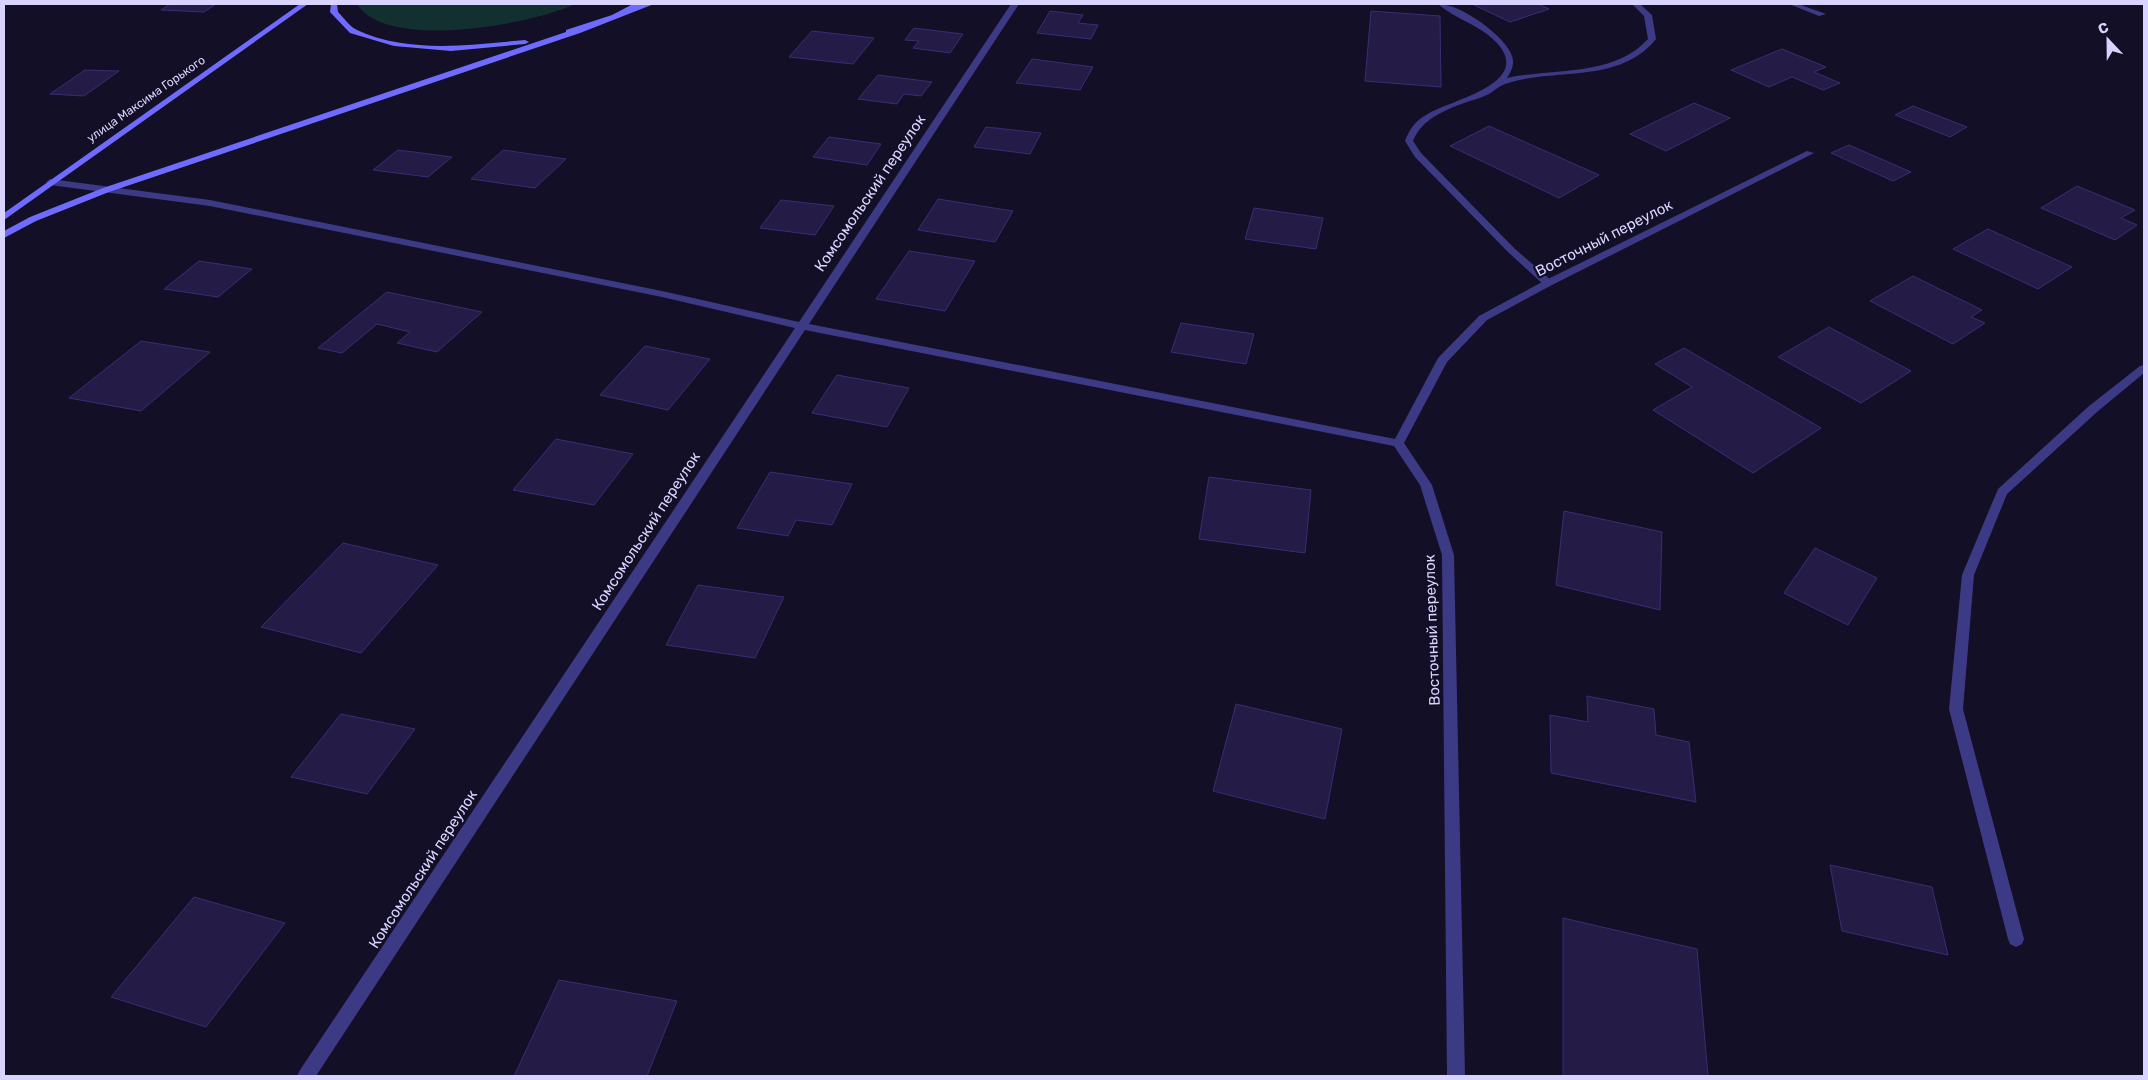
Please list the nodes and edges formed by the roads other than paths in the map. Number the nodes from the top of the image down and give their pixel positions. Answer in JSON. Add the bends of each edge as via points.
{"nodes":[{"id":1,"x":304,"y":4,"type":"edge"},
{"id":2,"x":334,"y":4,"type":"edge"},
{"id":3,"x":638,"y":4,"type":"edge"},
{"id":4,"x":650,"y":4,"type":"edge"},
{"id":5,"x":1015,"y":4,"type":"edge"},
{"id":6,"x":1442,"y":4,"type":"edge"},
{"id":7,"x":1636,"y":4,"type":"edge"},
{"id":8,"x":1792,"y":4,"type":"edge"},
{"id":9,"x":1822,"y":14,"type":"dead end"},
{"id":10,"x":614,"y":17,"type":"junction"},
{"id":11,"x":577,"y":31,"type":"junction"},
{"id":12,"x":1501,"y":83,"type":"junction"},
{"id":13,"x":1810,"y":153,"type":"dead end"},
{"id":14,"x":50,"y":182,"type":"junction"},
{"id":15,"x":106,"y":190,"type":"junction"},
{"id":16,"x":4,"y":217,"type":"edge"},
{"id":17,"x":4,"y":234,"type":"edge"},
{"id":18,"x":1548,"y":283,"type":"junction"},
{"id":19,"x":800,"y":326,"type":"junction"},
{"id":20,"x":2144,"y":368,"type":"edge"},
{"id":21,"x":1398,"y":443,"type":"junction"},
{"id":22,"x":2016,"y":938,"type":"dead end"},
{"id":23,"x":306,"y":1076,"type":"edge"},
{"id":24,"x":1456,"y":1076,"type":"edge"}],
"edges":[{"from":1,"to":14,"type":"main road","name":"улица Максима Горького"},
{"from":2,"to":11,"type":"main road","via":[[334,12],[353,31],[394,44],[460,48],[515,44]]},
{"from":3,"to":10,"type":"main road"},
{"from":4,"to":10,"type":"main road"},
{"from":5,"to":19,"type":"street","name":"Комсомольский переулок"},
{"from":6,"to":12,"type":"street","via":[[1489,30],[1506,51],[1508,69]]},
{"from":7,"to":12,"type":"street","via":[[1648,15],[1652,39],[1639,52],[1620,61],[1585,70]]},
{"from":8,"to":9,"type":"street"},
{"from":10,"to":11,"type":"main road"},
{"from":11,"to":15,"type":"main road"},
{"from":12,"to":18,"type":"street","via":[[1419,123],[1411,131],[1409,141],[1418,155],[1484,223]]},
{"from":13,"to":18,"type":"street","name":"Восточный переулок"},
{"from":14,"to":15,"type":"street"},
{"from":14,"to":16,"type":"main road","name":"улица Максима Горького"},
{"from":15,"to":17,"type":"main road"},
{"from":15,"to":19,"type":"street","via":[[219,205],[662,294]]},
{"from":18,"to":21,"type":"street","name":"Восточный переулок","via":[[1483,318],[1442,360]]},
{"from":19,"to":21,"type":"street"},
{"from":19,"to":23,"type":"street","name":"Комсомольский переулок"},
{"from":20,"to":22,"type":"street","via":[[2093,409],[2002,492],[1968,575],[1956,708]]},
{"from":21,"to":24,"type":"street","name":"Восточный переулок","via":[[1426,485],[1448,555]]}]}
